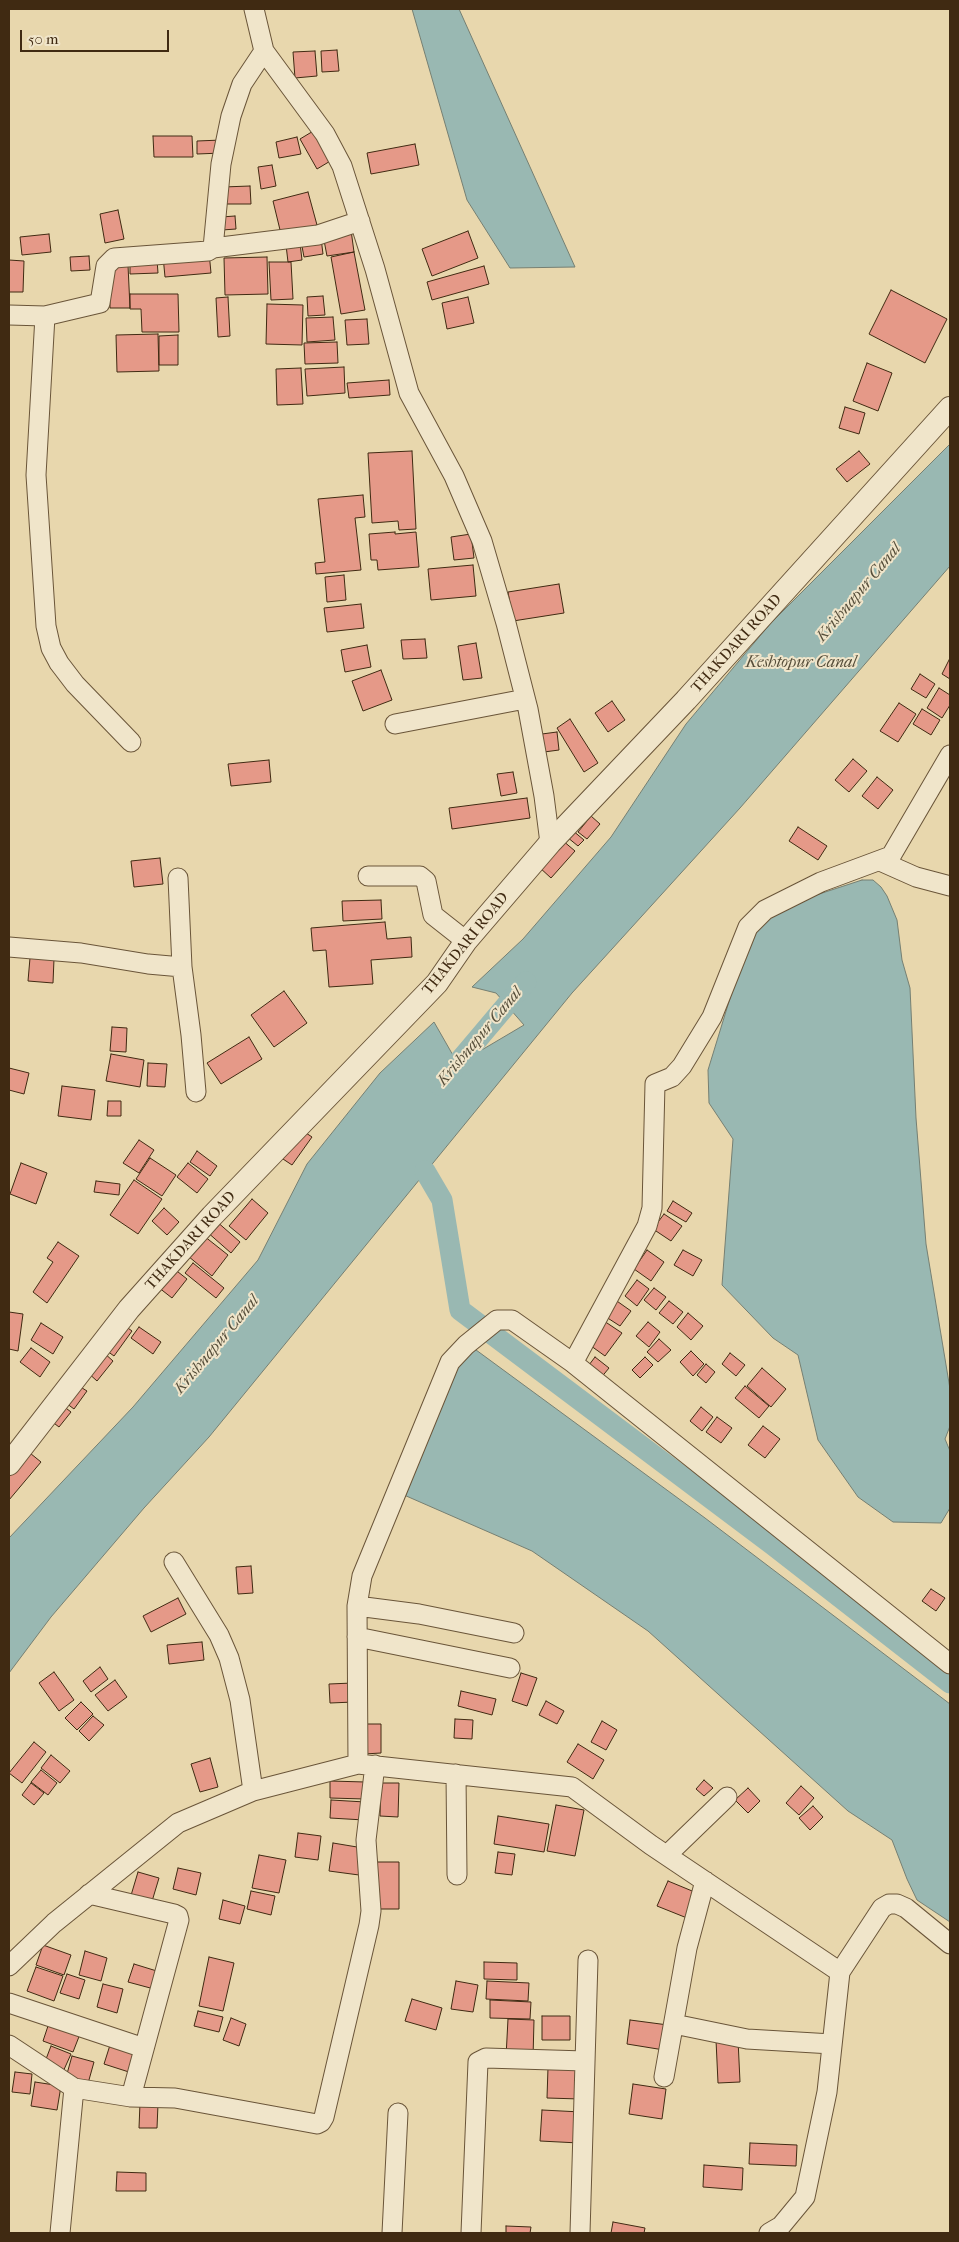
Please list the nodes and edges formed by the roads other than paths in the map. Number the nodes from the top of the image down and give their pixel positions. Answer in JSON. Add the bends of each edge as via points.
{"nodes":[{"id":1,"x":254,"y":9,"type":"edge"},
{"id":2,"x":264,"y":51,"type":"junction"},
{"id":3,"x":360,"y":221,"type":"junction"},
{"id":4,"x":213,"y":248,"type":"junction"},
{"id":5,"x":9,"y":315,"type":"edge"},
{"id":6,"x":45,"y":316,"type":"junction"},
{"id":7,"x":950,"y":408,"type":"edge"},
{"id":8,"x":525,"y":699,"type":"junction"},
{"id":9,"x":395,"y":724,"type":"dead end"},
{"id":10,"x":131,"y":742,"type":"dead end"},
{"id":11,"x":950,"y":755,"type":"edge"},
{"id":12,"x":550,"y":843,"type":"junction"},
{"id":13,"x":880,"y":862,"type":"junction"},
{"id":14,"x":368,"y":876,"type":"dead end"},
{"id":15,"x":178,"y":878,"type":"dead end"},
{"id":16,"x":950,"y":886,"type":"edge"},
{"id":17,"x":466,"y":941,"type":"junction"},
{"id":18,"x":9,"y":947,"type":"edge"},
{"id":19,"x":182,"y":967,"type":"junction"},
{"id":20,"x":196,"y":1092,"type":"dead end"},
{"id":21,"x":573,"y":1364,"type":"junction"},
{"id":22,"x":9,"y":1464,"type":"edge"},
{"id":23,"x":174,"y":1562,"type":"dead end"},
{"id":24,"x":357,"y":1606,"type":"junction"},
{"id":25,"x":514,"y":1633,"type":"dead end"},
{"id":26,"x":357,"y":1637,"type":"junction"},
{"id":27,"x":950,"y":1664,"type":"edge"},
{"id":28,"x":510,"y":1668,"type":"dead end"},
{"id":29,"x":366,"y":1765,"type":"junction"},
{"id":30,"x":456,"y":1774,"type":"junction"},
{"id":31,"x":253,"y":1790,"type":"junction"},
{"id":32,"x":727,"y":1797,"type":"dead end"},
{"id":33,"x":667,"y":1855,"type":"junction"},
{"id":34,"x":457,"y":1875,"type":"dead end"},
{"id":35,"x":705,"y":1881,"type":"junction"},
{"id":36,"x":89,"y":1894,"type":"junction"},
{"id":37,"x":950,"y":1944,"type":"edge"},
{"id":38,"x":588,"y":1960,"type":"dead end"},
{"id":39,"x":9,"y":1966,"type":"edge"},
{"id":40,"x":840,"y":1972,"type":"junction"},
{"id":41,"x":9,"y":2003,"type":"edge"},
{"id":42,"x":674,"y":2024,"type":"junction"},
{"id":43,"x":832,"y":2044,"type":"junction"},
{"id":44,"x":9,"y":2045,"type":"edge"},
{"id":45,"x":144,"y":2048,"type":"junction"},
{"id":46,"x":585,"y":2061,"type":"junction"},
{"id":47,"x":664,"y":2077,"type":"dead end"},
{"id":48,"x":74,"y":2088,"type":"junction"},
{"id":49,"x":130,"y":2097,"type":"junction"},
{"id":50,"x":398,"y":2113,"type":"dead end"},
{"id":51,"x":60,"y":2233,"type":"edge"},
{"id":52,"x":392,"y":2233,"type":"edge"},
{"id":53,"x":471,"y":2233,"type":"edge"},
{"id":54,"x":580,"y":2233,"type":"edge"},
{"id":55,"x":769,"y":2233,"type":"edge"}],
"edges":[{"from":1,"to":2,"type":"street"},
{"from":2,"to":3,"type":"street","via":[[334,148]]},
{"from":2,"to":4,"type":"street","via":[[242,84],[231,116],[221,164]]},
{"from":3,"to":4,"type":"street","via":[[318,235]]},
{"from":3,"to":8,"type":"street","via":[[409,393],[454,476],[482,541]]},
{"from":4,"to":6,"type":"street","via":[[114,258],[106,266],[100,303]]},
{"from":5,"to":6,"type":"street"},
{"from":6,"to":10,"type":"street","via":[[36,474],[46,626],[51,648],[59,663]]},
{"from":7,"to":12,"type":"street","name":"THAKDARI ROAD","via":[[686,700]]},
{"from":8,"to":9,"type":"street"},
{"from":8,"to":12,"type":"street"},
{"from":11,"to":13,"type":"street","via":[[897,849]]},
{"from":12,"to":17,"type":"street","name":"THAKDARI ROAD"},
{"from":13,"to":16,"type":"street","via":[[916,877]]},
{"from":13,"to":21,"type":"street","via":[[821,882],[773,906],[756,917],[748,927],[712,1017],[682,1066],[672,1076],[655,1084],[652,1208],[647,1226]]},
{"from":14,"to":17,"type":"street","via":[[420,876],[426,882],[433,915]]},
{"from":15,"to":19,"type":"street"},
{"from":17,"to":22,"type":"street","name":"THAKDARI ROAD","via":[[437,983],[212,1216],[129,1309]]},
{"from":18,"to":19,"type":"street"},
{"from":19,"to":20,"type":"street"},
{"from":21,"to":24,"type":"street","via":[[512,1320],[496,1320],[450,1362],[362,1576]]},
{"from":21,"to":27,"type":"street"},
{"from":23,"to":31,"type":"street","via":[[230,1658],[240,1700]]},
{"from":24,"to":25,"type":"street","via":[[419,1614]]},
{"from":24,"to":26,"type":"street"},
{"from":26,"to":28,"type":"street"},
{"from":26,"to":29,"type":"street"},
{"from":29,"to":30,"type":"street"},
{"from":29,"to":31,"type":"street"},
{"from":29,"to":49,"type":"street","via":[[369,1925],[321,2122],[316,2124],[174,2098]]},
{"from":30,"to":33,"type":"street","via":[[572,1787]]},
{"from":30,"to":34,"type":"street"},
{"from":31,"to":36,"type":"street","via":[[178,1824]]},
{"from":32,"to":33,"type":"street"},
{"from":33,"to":35,"type":"street"},
{"from":35,"to":40,"type":"street"},
{"from":35,"to":42,"type":"street","via":[[687,1948]]},
{"from":36,"to":39,"type":"street"},
{"from":36,"to":45,"type":"street","via":[[178,1916]]},
{"from":37,"to":40,"type":"street","via":[[906,1908],[889,1904],[882,1908]]},
{"from":38,"to":46,"type":"street"},
{"from":40,"to":43,"type":"street"},
{"from":41,"to":45,"type":"street"},
{"from":42,"to":43,"type":"street","via":[[770,2042]]},
{"from":42,"to":47,"type":"street"},
{"from":43,"to":55,"type":"street","via":[[827,2092],[805,2198],[781,2226]]},
{"from":44,"to":48,"type":"street"},
{"from":45,"to":49,"type":"street"},
{"from":46,"to":53,"type":"street","via":[[486,2058],[478,2062]]},
{"from":46,"to":54,"type":"street"},
{"from":48,"to":49,"type":"street"},
{"from":48,"to":51,"type":"street"},
{"from":50,"to":52,"type":"street"}]}
